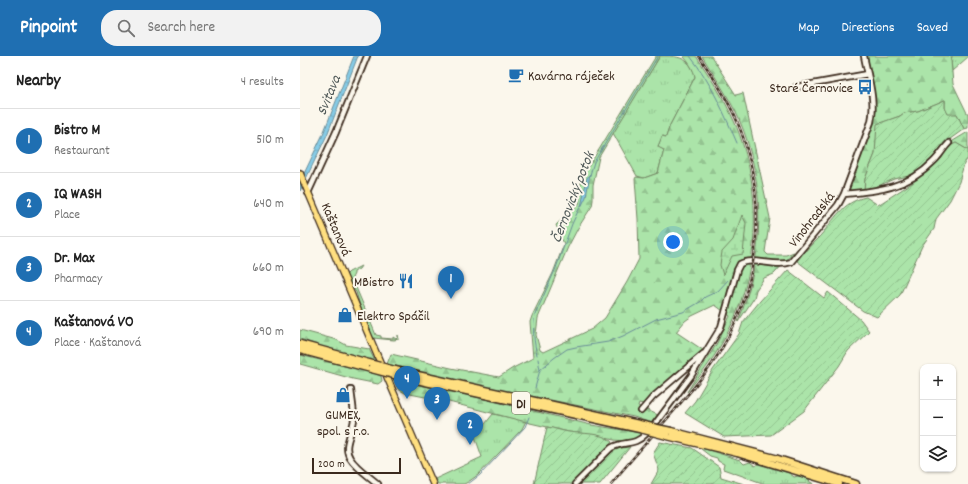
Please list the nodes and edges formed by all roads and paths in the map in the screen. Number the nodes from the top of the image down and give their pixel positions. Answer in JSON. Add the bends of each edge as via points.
{"nodes":[{"id":1,"x":367,"y":56,"type":"edge"},
{"id":2,"x":864,"y":56,"type":"edge"},
{"id":3,"x":868,"y":74,"type":"junction"},
{"id":4,"x":796,"y":87,"type":"dead end"},
{"id":5,"x":949,"y":143,"type":"dead end"},
{"id":6,"x":300,"y":174,"type":"edge"},
{"id":7,"x":308,"y":192,"type":"junction"},
{"id":8,"x":844,"y":194,"type":"junction"},
{"id":9,"x":300,"y":344,"type":"edge"},
{"id":10,"x":300,"y":350,"type":"edge"},
{"id":11,"x":708,"y":350,"type":"junction"},
{"id":12,"x":380,"y":362,"type":"dead end"},
{"id":13,"x":370,"y":366,"type":"junction"},
{"id":14,"x":685,"y":370,"type":"junction"},
{"id":15,"x":691,"y":376,"type":"junction"},
{"id":16,"x":387,"y":377,"type":"dead end"},
{"id":17,"x":351,"y":390,"type":"dead end"},
{"id":18,"x":641,"y":411,"type":"dead end"},
{"id":19,"x":648,"y":428,"type":"junction"},
{"id":20,"x":669,"y":433,"type":"junction"},
{"id":21,"x":378,"y":484,"type":"edge"},
{"id":22,"x":432,"y":484,"type":"edge"},
{"id":23,"x":575,"y":484,"type":"edge"},
{"id":24,"x":839,"y":484,"type":"edge"},
{"id":25,"x":856,"y":484,"type":"edge"}],
"edges":[{"from":1,"to":7,"type":"street"},
{"from":2,"to":3,"type":"street","name":"Vinohradská"},
{"from":3,"to":4,"type":"street"},
{"from":3,"to":8,"type":"street","name":"Vinohradská","via":[[873,114]]},
{"from":5,"to":8,"type":"street","via":[[916,177],[875,191]]},
{"from":6,"to":7,"type":"main road","name":"Kaštanová"},
{"from":7,"to":12,"type":"main road","name":"Kaštanová"},
{"from":8,"to":11,"type":"street","name":"Vinohradská","via":[[838,205],[791,262],[749,261],[740,264],[724,322]]},
{"from":9,"to":13,"type":"highway","number":"D1"},
{"from":10,"to":13,"type":"highway","number":"D1"},
{"from":11,"to":14,"type":"street","name":"Vinohradská"},
{"from":11,"to":15,"type":"street","name":"Vinohradská"},
{"from":13,"to":19,"type":"highway","number":"D1","bridge":true},
{"from":14,"to":15,"type":"street"},
{"from":14,"to":18,"type":"street","name":"Vinohradská","via":[[653,397]]},
{"from":15,"to":19,"type":"street","name":"Vinohradská"},
{"from":16,"to":22,"type":"main road"},
{"from":17,"to":21,"type":"street","via":[[354,422],[348,438],[348,453],[354,463]]},
{"from":19,"to":20,"type":"highway","number":"D1","bridge":true},
{"from":19,"to":23,"type":"street","name":"Vinohradská","via":[[637,442],[611,448]]},
{"from":20,"to":24,"type":"highway","number":"D1"},
{"from":20,"to":25,"type":"highway","number":"D1","via":[[775,458]]}]}
